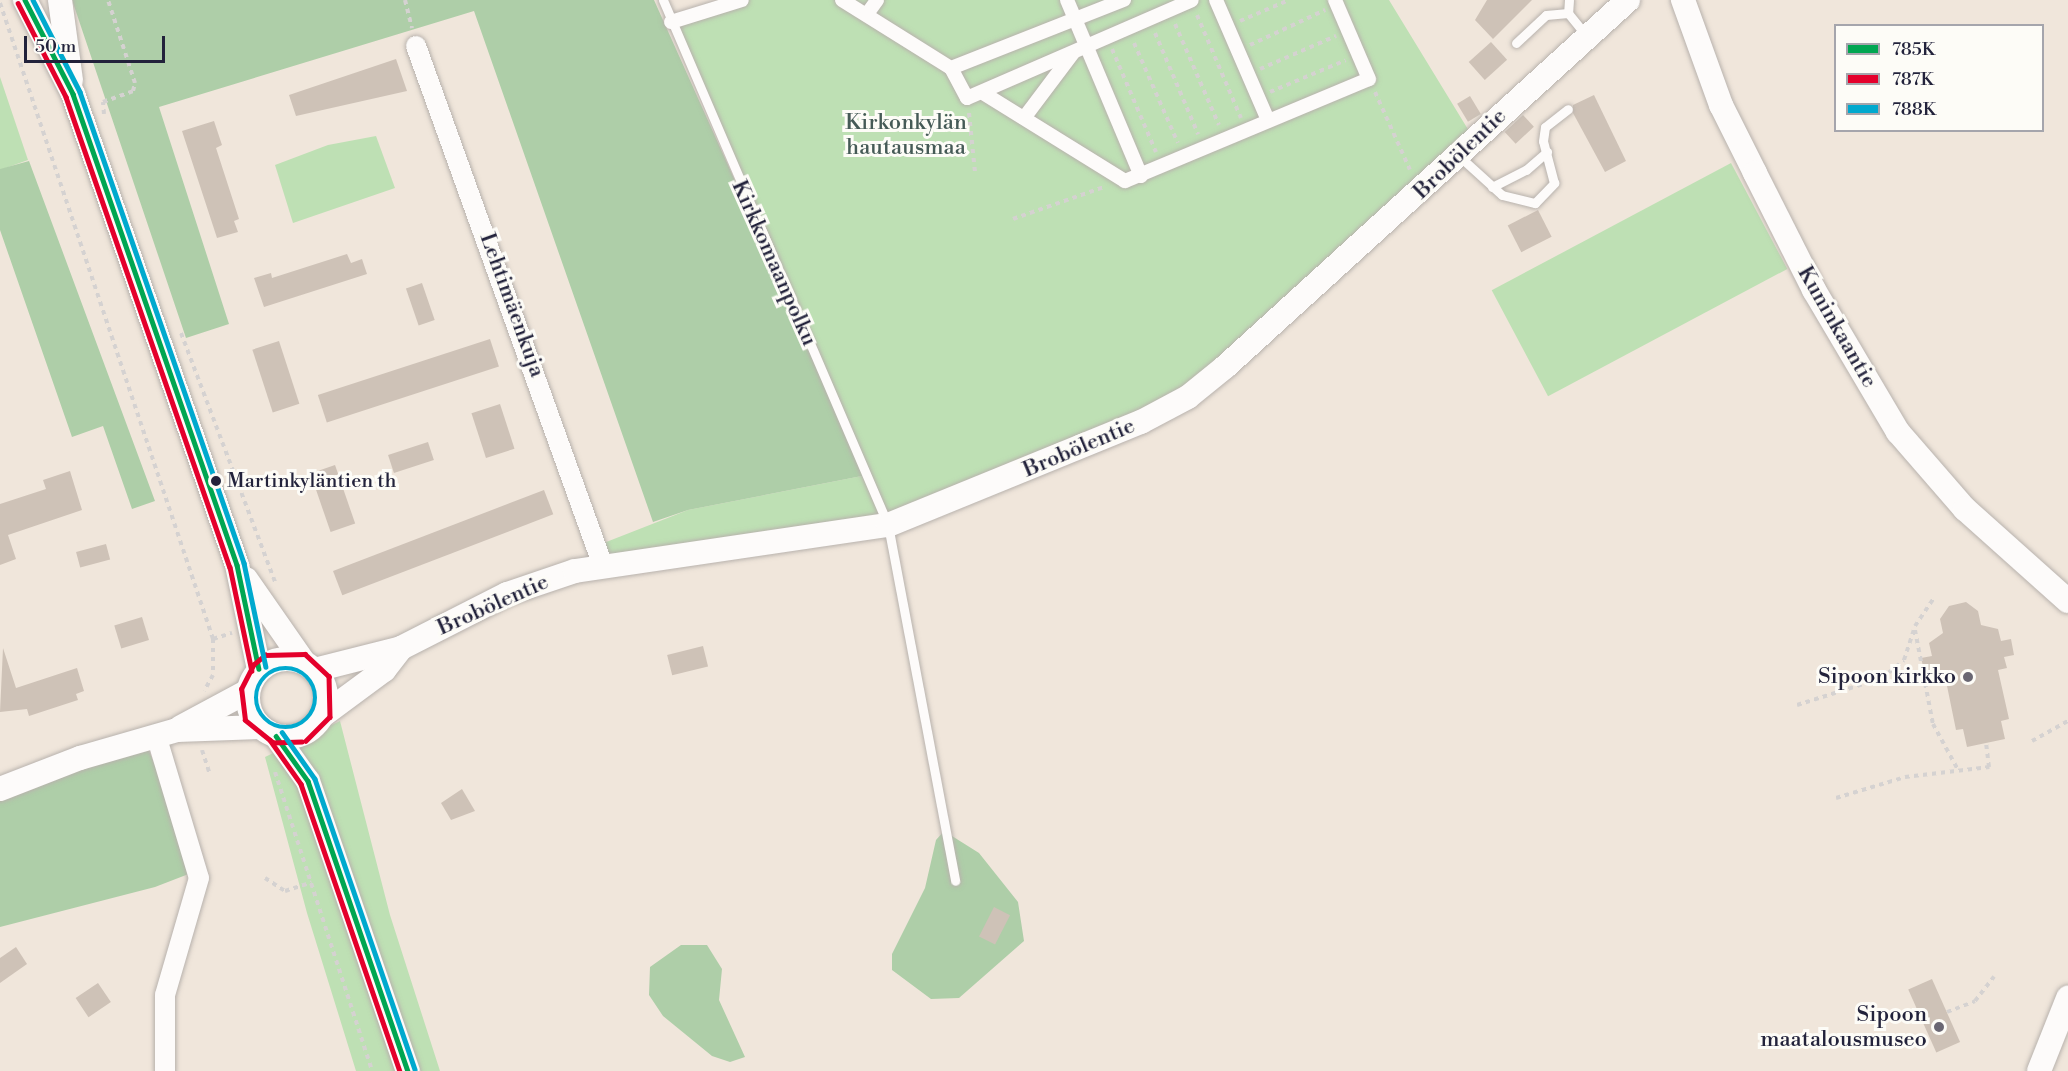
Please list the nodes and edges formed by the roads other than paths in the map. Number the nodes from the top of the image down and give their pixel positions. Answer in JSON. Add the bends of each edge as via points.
{"nodes":[{"id":1,"x":25,"y":0,"type":"edge"},
{"id":2,"x":60,"y":0,"type":"edge"},
{"id":3,"x":663,"y":0,"type":"edge"},
{"id":4,"x":742,"y":0,"type":"edge"},
{"id":5,"x":842,"y":0,"type":"edge"},
{"id":6,"x":877,"y":0,"type":"edge"},
{"id":7,"x":1066,"y":0,"type":"edge"},
{"id":8,"x":1124,"y":0,"type":"edge"},
{"id":9,"x":1191,"y":0,"type":"edge"},
{"id":10,"x":1216,"y":0,"type":"edge"},
{"id":11,"x":1569,"y":0,"type":"edge"},
{"id":12,"x":1628,"y":0,"type":"edge"},
{"id":13,"x":1683,"y":0,"type":"edge"},
{"id":14,"x":1336,"y":2,"type":"edge"},
{"id":15,"x":1568,"y":13,"type":"junction"},
{"id":16,"x":867,"y":14,"type":"junction"},
{"id":17,"x":1075,"y":20,"type":"junction"},
{"id":18,"x":671,"y":22,"type":"junction"},
{"id":19,"x":1585,"y":34,"type":"junction"},
{"id":20,"x":1516,"y":43,"type":"dead end"},
{"id":21,"x":416,"y":46,"type":"road end"},
{"id":22,"x":1080,"y":49,"type":"junction"},
{"id":23,"x":951,"y":68,"type":"junction"},
{"id":24,"x":984,"y":93,"type":"junction"},
{"id":25,"x":73,"y":94,"type":"junction"},
{"id":26,"x":1568,"y":109,"type":"dead end"},
{"id":27,"x":1024,"y":118,"type":"junction"},
{"id":28,"x":1268,"y":120,"type":"junction"},
{"id":29,"x":1547,"y":152,"type":"junction"},
{"id":30,"x":1458,"y":155,"type":"junction"},
{"id":31,"x":1141,"y":176,"type":"junction"},
{"id":32,"x":1492,"y":187,"type":"junction"},
{"id":33,"x":888,"y":525,"type":"junction"},
{"id":34,"x":237,"y":565,"type":"junction"},
{"id":35,"x":603,"y":566,"type":"junction"},
{"id":36,"x":2068,"y":602,"type":"edge"},
{"id":37,"x":401,"y":648,"type":"junction"},
{"id":38,"x":309,"y":665,"type":"junction"},
{"id":39,"x":259,"y":669,"type":"junction"},
{"id":40,"x":248,"y":691,"type":"junction"},
{"id":41,"x":317,"y":722,"type":"junction"},
{"id":42,"x":166,"y":732,"type":"junction"},
{"id":43,"x":268,"y":732,"type":"junction"},
{"id":44,"x":308,"y":781,"type":"junction"},
{"id":45,"x":0,"y":789,"type":"edge"},
{"id":46,"x":955,"y":881,"type":"dead end"},
{"id":47,"x":2068,"y":998,"type":"edge"},
{"id":48,"x":165,"y":1071,"type":"edge"},
{"id":49,"x":408,"y":1071,"type":"edge"},
{"id":50,"x":2039,"y":1071,"type":"edge"}],
"edges":[{"from":1,"to":25,"type":"street"},
{"from":2,"to":25,"type":"street"},
{"from":3,"to":18,"type":"lane","name":"Kirkkomaanpolku"},
{"from":4,"to":18,"type":"street"},
{"from":5,"to":16,"type":"street"},
{"from":6,"to":16,"type":"street"},
{"from":7,"to":17,"type":"street"},
{"from":8,"to":17,"type":"street"},
{"from":9,"to":22,"type":"street"},
{"from":10,"to":28,"type":"street"},
{"from":11,"to":15,"type":"lane"},
{"from":12,"to":19,"type":"street","name":"Brobölentie"},
{"from":13,"to":36,"type":"street","name":"Kuninkaantie","via":[[1745,153],[1814,290],[1898,432],[1965,509]]},
{"from":14,"to":28,"type":"street","via":[[1369,79]]},
{"from":15,"to":19,"type":"lane"},
{"from":15,"to":20,"type":"lane","via":[[1546,15]]},
{"from":16,"to":23,"type":"street"},
{"from":17,"to":22,"type":"street"},
{"from":17,"to":23,"type":"street"},
{"from":18,"to":33,"type":"lane","name":"Kirkkomaanpolku"},
{"from":19,"to":30,"type":"street","name":"Brobölentie"},
{"from":21,"to":35,"type":"street","name":"Lehtimäenkuja"},
{"from":22,"to":24,"type":"street"},
{"from":22,"to":27,"type":"street"},
{"from":22,"to":31,"type":"street"},
{"from":23,"to":24,"type":"street","via":[[967,98]]},
{"from":24,"to":27,"type":"street"},
{"from":25,"to":34,"type":"street"},
{"from":26,"to":29,"type":"lane","via":[[1545,127]]},
{"from":27,"to":31,"type":"street","via":[[1125,181]]},
{"from":28,"to":31,"type":"street"},
{"from":29,"to":32,"type":"lane","via":[[1526,170]]},
{"from":29,"to":32,"type":"lane","via":[[1554,183],[1544,198],[1525,204]]},
{"from":30,"to":32,"type":"lane"},
{"from":30,"to":33,"type":"street","name":"Brobölentie","via":[[1188,397],[1141,422]]},
{"from":33,"to":35,"type":"street","name":"Brobölentie"},
{"from":33,"to":46,"type":"lane","name":"Kirkkomaanpolku"},
{"from":34,"to":38,"type":"street"},
{"from":34,"to":39,"type":"street"},
{"from":35,"to":37,"type":"street","name":"Brobölentie","via":[[507,594]]},
{"from":37,"to":38,"type":"street","name":"Brobölentie"},
{"from":37,"to":41,"type":"street","name":"Brobölentie","via":[[384,670]]},
{"from":38,"to":39,"type":"street","via":[[280,658]]},
{"from":38,"to":41,"type":"street","via":[[326,691]]},
{"from":39,"to":40,"type":"street"},
{"from":40,"to":42,"type":"street"},
{"from":40,"to":43,"type":"street","via":[[252,717]]},
{"from":41,"to":43,"type":"street"},
{"from":41,"to":44,"type":"street"},
{"from":42,"to":43,"type":"street"},
{"from":42,"to":45,"type":"street"},
{"from":42,"to":48,"type":"street","via":[[199,878],[167,985]]},
{"from":43,"to":44,"type":"street"},
{"from":44,"to":49,"type":"street"},
{"from":47,"to":50,"type":"street"}]}
